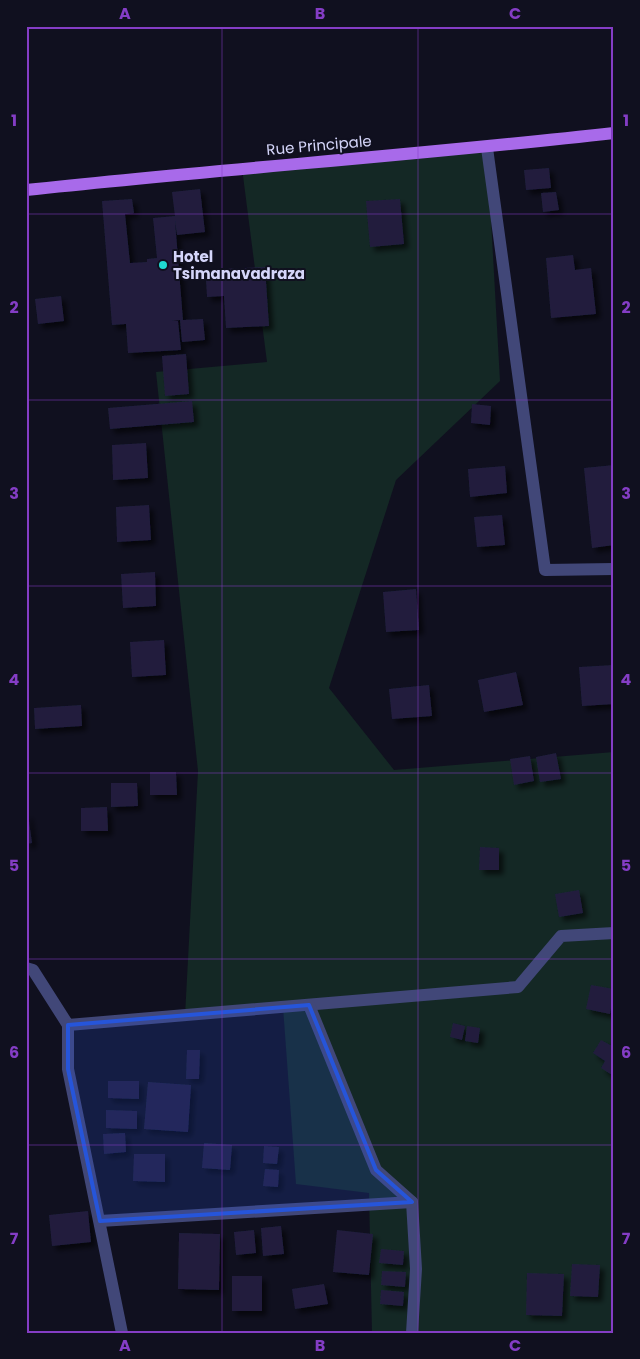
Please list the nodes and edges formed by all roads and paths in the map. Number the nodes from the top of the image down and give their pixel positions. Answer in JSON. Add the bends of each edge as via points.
{"nodes":[{"id":1,"x":614,"y":133,"type":"edge"},
{"id":2,"x":486,"y":148,"type":"junction"},
{"id":3,"x":26,"y":190,"type":"edge"},
{"id":4,"x":614,"y":570,"type":"edge"},
{"id":5,"x":614,"y":933,"type":"edge"},
{"id":6,"x":26,"y":968,"type":"edge"},
{"id":7,"x":309,"y":1005,"type":"junction"},
{"id":8,"x":68,"y":1025,"type":"junction"},
{"id":9,"x":412,"y":1202,"type":"junction"},
{"id":10,"x":100,"y":1220,"type":"junction"},
{"id":11,"x":122,"y":1333,"type":"edge"},
{"id":12,"x":412,"y":1333,"type":"edge"}],
"edges":[{"from":1,"to":2,"type":"main road","name":"Rue Principale"},
{"from":2,"to":3,"type":"main road","name":"Rue Principale"},
{"from":2,"to":4,"type":"street","via":[[545,570]]},
{"from":5,"to":7,"type":"street","via":[[561,936],[518,987]]},
{"from":6,"to":8,"type":"street","via":[[33,970]]},
{"from":7,"to":8,"type":"street"},
{"from":7,"to":9,"type":"street","via":[[376,1170]]},
{"from":8,"to":10,"type":"street","via":[[68,1069]]},
{"from":9,"to":10,"type":"street"},
{"from":9,"to":12,"type":"street","via":[[416,1269]]},
{"from":10,"to":11,"type":"street"}]}
